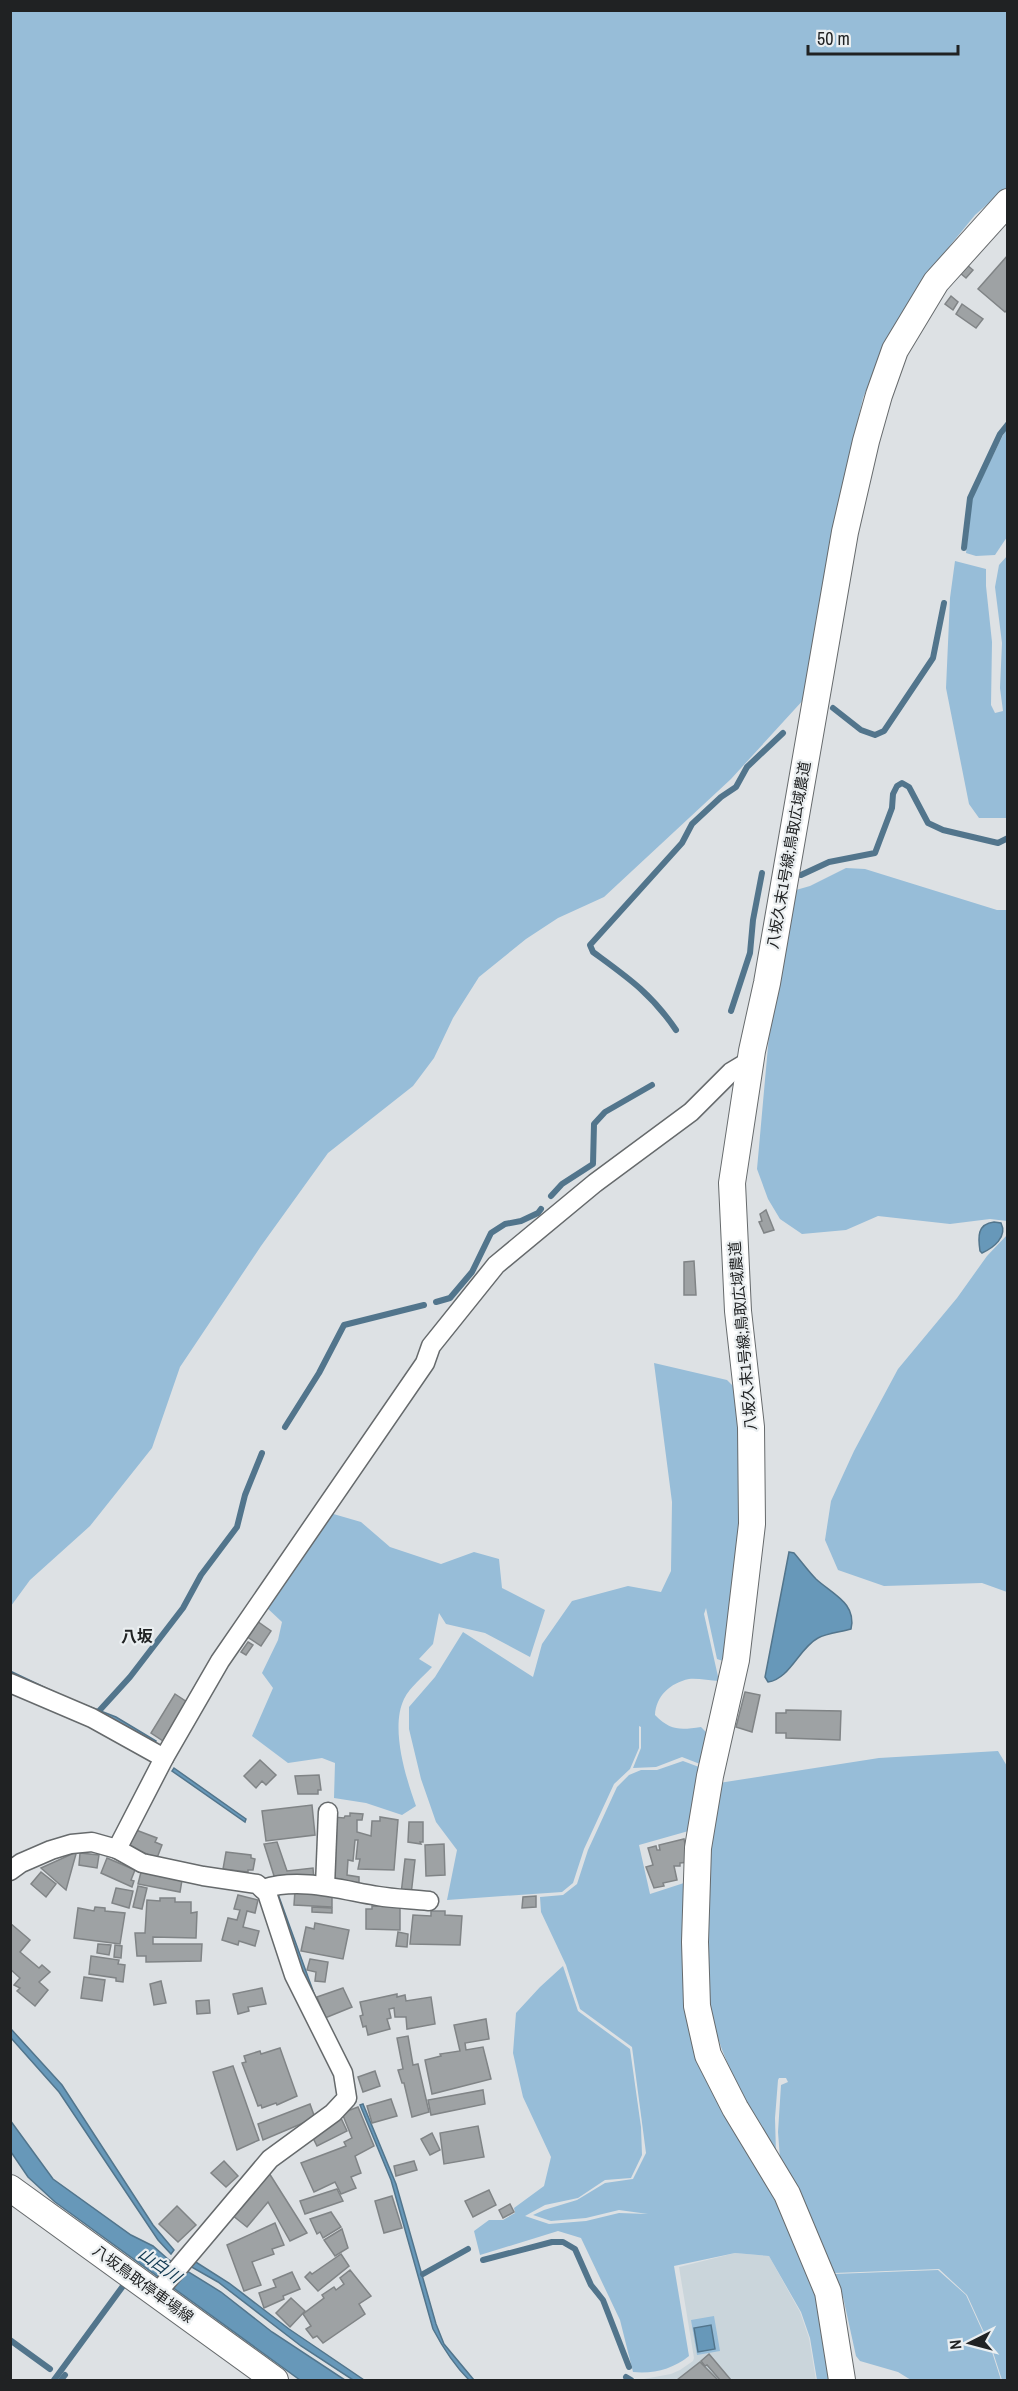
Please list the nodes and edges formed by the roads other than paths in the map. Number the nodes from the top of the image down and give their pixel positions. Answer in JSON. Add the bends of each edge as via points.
{"nodes":[{"id":1,"x":1008,"y":202,"type":"edge"},
{"id":2,"x":751,"y":1060,"type":"junction"},
{"id":3,"x":10,"y":1683,"type":"edge"},
{"id":4,"x":164,"y":1758,"type":"junction"},
{"id":5,"x":328,"y":1812,"type":"dead end"},
{"id":6,"x":117,"y":1849,"type":"junction"},
{"id":7,"x":10,"y":1870,"type":"edge"},
{"id":8,"x":325,"y":1886,"type":"junction"},
{"id":9,"x":263,"y":1889,"type":"junction"},
{"id":10,"x":429,"y":1901,"type":"dead end"},
{"id":11,"x":10,"y":2188,"type":"edge"},
{"id":12,"x":157,"y":2293,"type":"junction"},
{"id":13,"x":275,"y":2380,"type":"edge"},
{"id":14,"x":842,"y":2380,"type":"edge"}],
"edges":[{"from":1,"to":2,"type":"street","name":"八坂久末1号線;鳥取広域農道","via":[[936,282],[895,350],[879,395],[845,532]]},
{"from":2,"to":4,"type":"street","via":[[731,1072],[691,1112],[595,1183],[496,1265],[431,1346],[425,1363],[220,1661]]},
{"from":2,"to":14,"type":"street","name":"八坂久末1号線;鳥取広域農道","via":[[732,1183],[738,1311],[751,1427],[752,1524],[736,1660],[698,1848],[697,2006],[708,2055],[787,2194],[828,2292]]},
{"from":3,"to":4,"type":"street","via":[[92,1718]]},
{"from":4,"to":6,"type":"street"},
{"from":5,"to":8,"type":"street"},
{"from":6,"to":7,"type":"street","via":[[92,1842],[71,1844]]},
{"from":6,"to":9,"type":"street","via":[[142,1863],[257,1884]]},
{"from":8,"to":9,"type":"street","via":[[278,1884]]},
{"from":8,"to":10,"type":"street"},
{"from":9,"to":12,"type":"street","via":[[294,1975],[344,2073],[347,2098],[333,2113],[270,2159]]},
{"from":11,"to":12,"type":"street","name":"八坂鳥取停車場線"},
{"from":12,"to":13,"type":"street","name":"八坂鳥取停車場線"}]}
